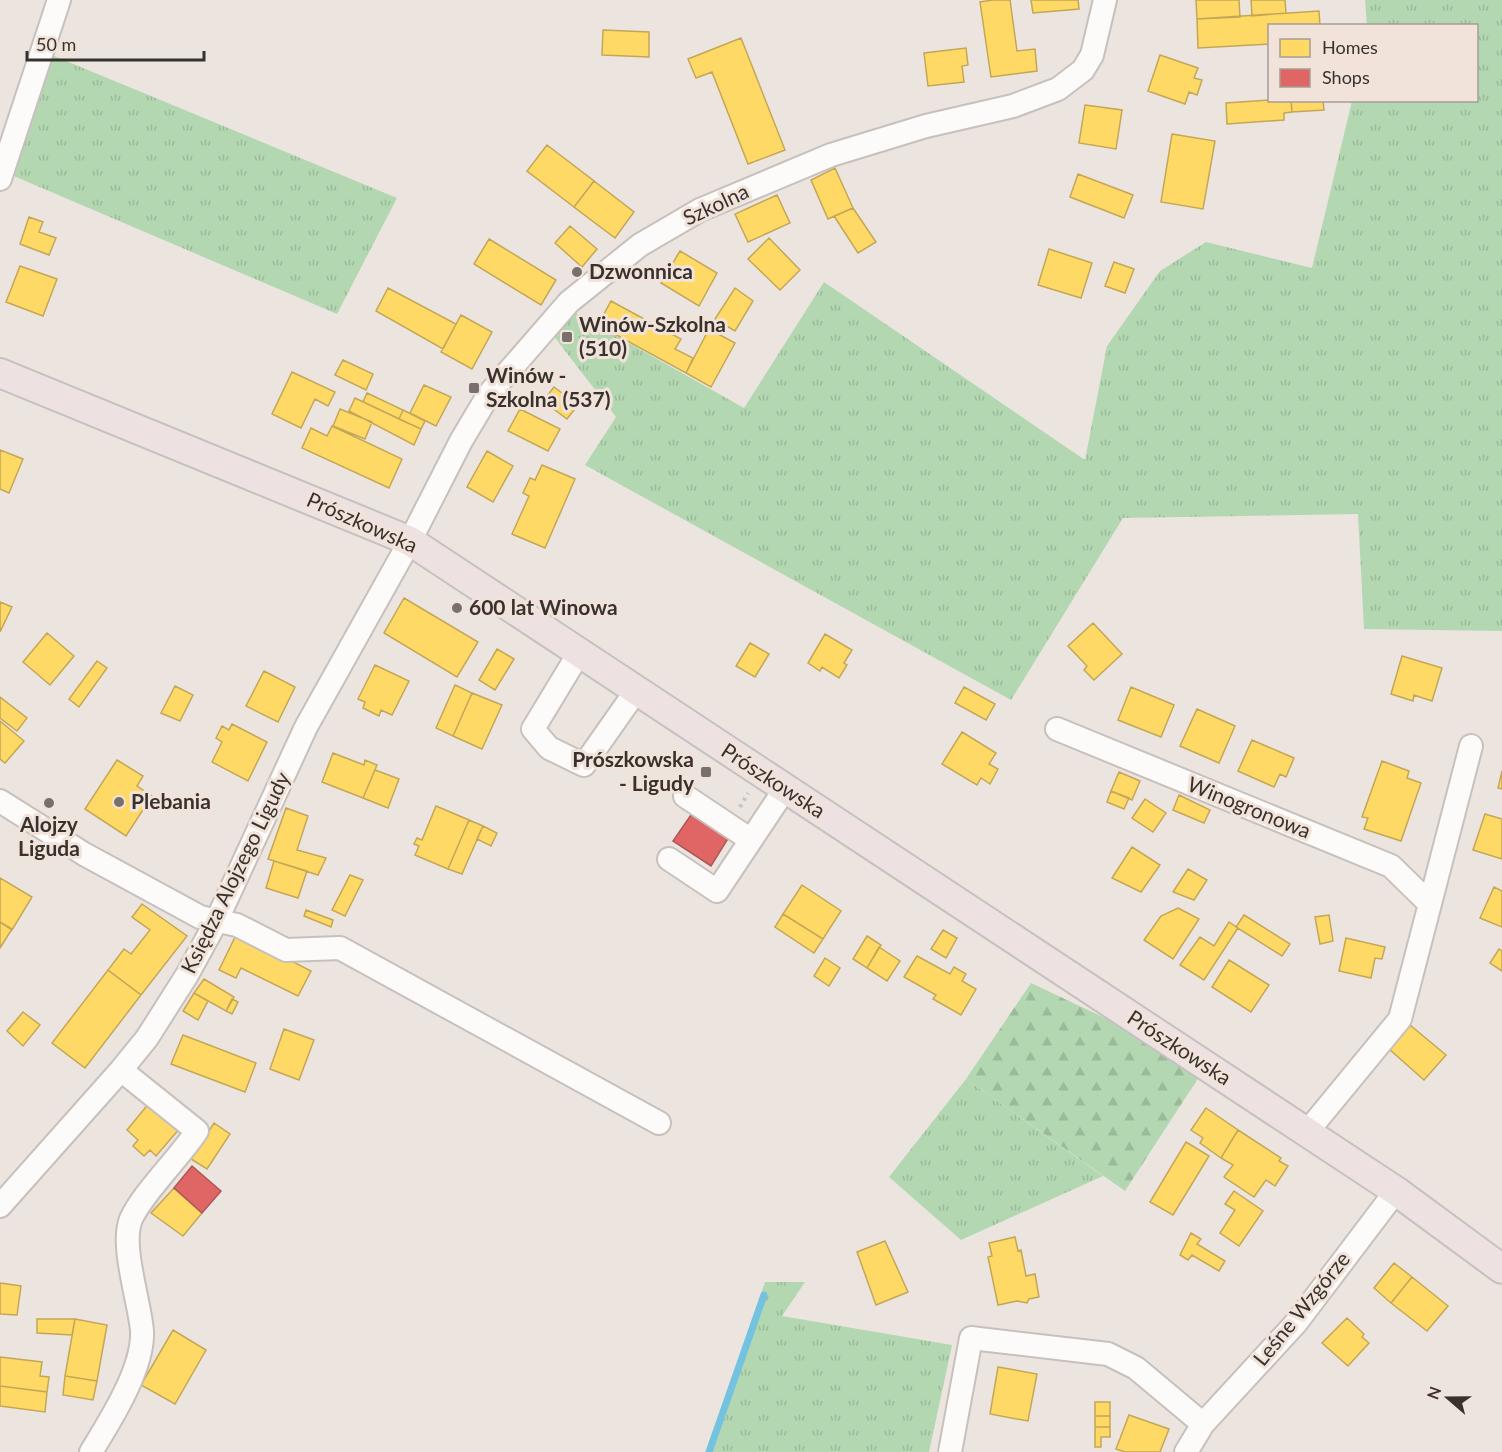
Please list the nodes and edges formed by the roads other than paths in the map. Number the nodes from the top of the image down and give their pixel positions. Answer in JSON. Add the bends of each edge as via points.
{"nodes":[{"id":1,"x":59,"y":0,"type":"edge"},
{"id":2,"x":1105,"y":0,"type":"edge"},
{"id":3,"x":0,"y":179,"type":"edge"},
{"id":4,"x":0,"y":373,"type":"edge"},
{"id":5,"x":410,"y":541,"type":"junction"},
{"id":6,"x":579,"y":653,"type":"junction"},
{"id":7,"x":636,"y":691,"type":"junction"},
{"id":8,"x":1057,"y":729,"type":"dead end"},
{"id":9,"x":1472,"y":746,"type":"dead end"},
{"id":10,"x":785,"y":789,"type":"junction"},
{"id":11,"x":685,"y":796,"type":"dead end"},
{"id":12,"x":0,"y":801,"type":"edge"},
{"id":13,"x":751,"y":840,"type":"junction"},
{"id":14,"x":669,"y":859,"type":"dead end"},
{"id":15,"x":1430,"y":904,"type":"junction"},
{"id":16,"x":216,"y":922,"type":"junction"},
{"id":17,"x":121,"y":1070,"type":"junction"},
{"id":18,"x":659,"y":1123,"type":"dead end"},
{"id":19,"x":1307,"y":1132,"type":"junction"},
{"id":20,"x":1396,"y":1191,"type":"junction"},
{"id":21,"x":0,"y":1206,"type":"edge"},
{"id":22,"x":1502,"y":1269,"type":"edge"},
{"id":23,"x":1203,"y":1424,"type":"junction"},
{"id":24,"x":91,"y":1452,"type":"edge"},
{"id":25,"x":950,"y":1452,"type":"edge"},
{"id":26,"x":1186,"y":1452,"type":"edge"}],
"edges":[{"from":1,"to":3,"type":"street"},
{"from":2,"to":5,"type":"street","name":"Szkolna","via":[[1092,56],[1083,70],[1059,89],[1013,106],[926,126],[831,155],[700,210],[640,245],[569,302],[489,394]]},
{"from":4,"to":5,"type":"main road","name":"Prószkowska"},
{"from":5,"to":6,"type":"main road","name":"Prószkowska"},
{"from":5,"to":16,"type":"street","name":"Księdza Alojzego Ligudy","via":[[306,727]]},
{"from":6,"to":7,"type":"main road","name":"Prószkowska"},
{"from":6,"to":7,"type":"street","via":[[533,729],[549,748],[584,765]]},
{"from":7,"to":10,"type":"main road","name":"Prószkowska"},
{"from":8,"to":15,"type":"street","name":"Winogronowa","via":[[1392,866]]},
{"from":9,"to":15,"type":"street"},
{"from":10,"to":13,"type":"street"},
{"from":10,"to":19,"type":"main road","name":"Prószkowska"},
{"from":11,"to":13,"type":"street"},
{"from":12,"to":16,"type":"street","via":[[84,855]]},
{"from":13,"to":14,"type":"street","via":[[717,891]]},
{"from":15,"to":19,"type":"street","via":[[1400,1019]]},
{"from":16,"to":17,"type":"street","name":"Księdza Alojzego Ligudy","via":[[167,1006]]},
{"from":16,"to":18,"type":"street","via":[[237,925],[286,950],[339,948]]},
{"from":17,"to":21,"type":"street","name":"Księdza Alojzego Ligudy"},
{"from":17,"to":24,"type":"street","via":[[197,1131],[130,1221],[129,1249],[142,1333],[136,1363],[122,1396]]},
{"from":19,"to":20,"type":"main road","name":"Prószkowska"},
{"from":20,"to":22,"type":"main road","name":"Prószkowska"},
{"from":20,"to":23,"type":"street","name":"Leśne Wzgórze","via":[[1296,1323]]},
{"from":23,"to":25,"type":"street","via":[[1136,1368],[1108,1354],[971,1338]]},
{"from":23,"to":26,"type":"street","name":"Leśne Wzgórze"}]}
